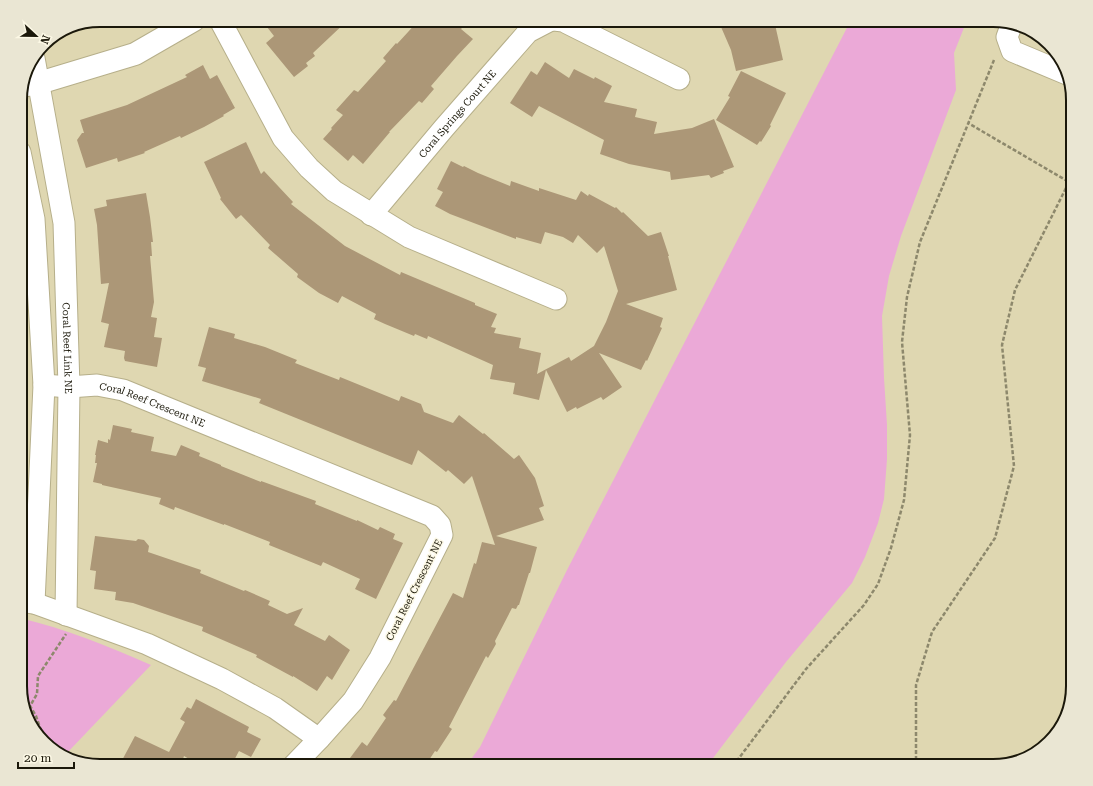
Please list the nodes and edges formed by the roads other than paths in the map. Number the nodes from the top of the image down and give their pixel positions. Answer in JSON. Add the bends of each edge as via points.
{"nodes":[{"id":1,"x":182,"y":27,"type":"edge"},
{"id":2,"x":224,"y":27,"type":"edge"},
{"id":3,"x":538,"y":27,"type":"edge"},
{"id":4,"x":575,"y":27,"type":"edge"},
{"id":5,"x":1010,"y":29,"type":"edge"},
{"id":6,"x":1059,"y":71,"type":"edge"},
{"id":7,"x":680,"y":79,"type":"dead end"},
{"id":8,"x":30,"y":85,"type":"edge"},
{"id":9,"x":27,"y":186,"type":"edge"},
{"id":10,"x":371,"y":215,"type":"junction"},
{"id":11,"x":556,"y":299,"type":"dead end"},
{"id":12,"x":44,"y":385,"type":"junction"},
{"id":13,"x":69,"y":386,"type":"junction"},
{"id":14,"x":27,"y":602,"type":"edge"},
{"id":15,"x":67,"y":624,"type":"junction"},
{"id":16,"x":319,"y":739,"type":"junction"},
{"id":17,"x":300,"y":759,"type":"edge"}],
"edges":[{"from":1,"to":8,"type":"street","via":[[134,54]]},
{"from":2,"to":10,"type":"street","via":[[283,138],[334,192]]},
{"from":3,"to":10,"type":"street","name":"Coral Springs Court NE","via":[[528,32]]},
{"from":4,"to":7,"type":"street"},
{"from":5,"to":6,"type":"street","via":[[1007,37],[1012,51]]},
{"from":8,"to":13,"type":"street","name":"Coral Reef Link NE","via":[[64,223]]},
{"from":9,"to":12,"type":"street","via":[[34,219]]},
{"from":10,"to":11,"type":"street","via":[[409,237]]},
{"from":12,"to":13,"type":"street","name":"Coral Reef Crescent NE"},
{"from":12,"to":14,"type":"street"},
{"from":13,"to":15,"type":"street","name":"Coral Reef Link NE"},
{"from":13,"to":16,"type":"street","name":"Coral Reef Crescent NE","via":[[97,385],[123,390],[432,516],[440,525],[442,535],[380,658],[353,701]]},
{"from":14,"to":15,"type":"street"},
{"from":15,"to":16,"type":"street","via":[[147,644],[222,679],[274,708]]},
{"from":16,"to":17,"type":"street","name":"Coral Reef Crescent NE"}]}
